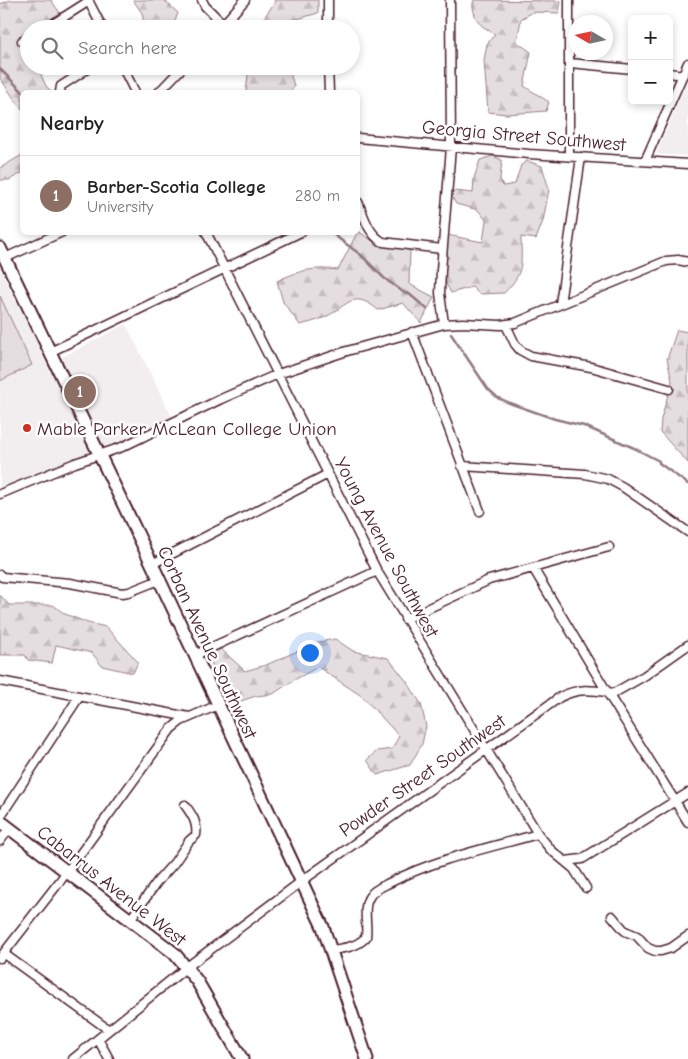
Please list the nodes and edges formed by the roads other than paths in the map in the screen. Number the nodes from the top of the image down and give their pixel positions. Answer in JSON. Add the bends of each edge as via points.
{"nodes":[{"id":1,"x":202,"y":0,"type":"edge"},
{"id":2,"x":245,"y":0,"type":"edge"},
{"id":3,"x":328,"y":0,"type":"edge"},
{"id":4,"x":450,"y":0,"type":"edge"},
{"id":5,"x":569,"y":0,"type":"edge"},
{"id":6,"x":89,"y":1,"type":"edge"},
{"id":7,"x":59,"y":20,"type":"edge"},
{"id":8,"x":98,"y":20,"type":"edge"},
{"id":9,"x":216,"y":20,"type":"edge"},
{"id":10,"x":227,"y":20,"type":"edge"},
{"id":11,"x":328,"y":20,"type":"edge"},
{"id":12,"x":570,"y":63,"type":"junction"},
{"id":13,"x":688,"y":63,"type":"edge"},
{"id":14,"x":628,"y":69,"type":"edge"},
{"id":15,"x":673,"y":74,"type":"edge"},
{"id":16,"x":77,"y":75,"type":"edge"},
{"id":17,"x":127,"y":75,"type":"edge"},
{"id":18,"x":175,"y":75,"type":"edge"},
{"id":19,"x":328,"y":75,"type":"edge"},
{"id":20,"x":683,"y":75,"type":"junction"},
{"id":21,"x":60,"y":90,"type":"edge"},
{"id":22,"x":135,"y":90,"type":"edge"},
{"id":23,"x":161,"y":90,"type":"edge"},
{"id":24,"x":329,"y":90,"type":"edge"},
{"id":25,"x":360,"y":138,"type":"edge"},
{"id":26,"x":451,"y":146,"type":"junction"},
{"id":27,"x":570,"y":156,"type":"junction"},
{"id":28,"x":581,"y":157,"type":"junction"},
{"id":29,"x":645,"y":161,"type":"junction"},
{"id":30,"x":688,"y":164,"type":"edge"},
{"id":31,"x":360,"y":208,"type":"edge"},
{"id":32,"x":54,"y":235,"type":"edge"},
{"id":33,"x":208,"y":235,"type":"edge"},
{"id":34,"x":295,"y":235,"type":"edge"},
{"id":35,"x":442,"y":249,"type":"junction"},
{"id":36,"x":3,"y":253,"type":"edge"},
{"id":37,"x":687,"y":263,"type":"edge"},
{"id":38,"x":224,"y":268,"type":"junction"},
{"id":39,"x":560,"y":304,"type":"junction"},
{"id":40,"x":444,"y":324,"type":"junction"},
{"id":41,"x":506,"y":325,"type":"junction"},
{"id":42,"x":412,"y":332,"type":"junction"},
{"id":43,"x":50,"y":352,"type":"junction"},
{"id":44,"x":278,"y":374,"type":"junction"},
{"id":45,"x":669,"y":389,"type":"dead end"},
{"id":46,"x":99,"y":454,"type":"junction"},
{"id":47,"x":462,"y":466,"type":"junction"},
{"id":48,"x":328,"y":474,"type":"junction"},
{"id":49,"x":0,"y":494,"type":"edge"},
{"id":50,"x":480,"y":511,"type":"dead end"},
{"id":51,"x":688,"y":532,"type":"edge"},
{"id":52,"x":609,"y":547,"type":"dead end"},
{"id":53,"x":152,"y":564,"type":"junction"},
{"id":54,"x":534,"y":568,"type":"junction"},
{"id":55,"x":377,"y":571,"type":"junction"},
{"id":56,"x":0,"y":576,"type":"edge"},
{"id":57,"x":159,"y":580,"type":"junction"},
{"id":58,"x":405,"y":619,"type":"junction"},
{"id":59,"x":688,"y":645,"type":"edge"},
{"id":60,"x":195,"y":655,"type":"junction"},
{"id":61,"x":0,"y":681,"type":"edge"},
{"id":62,"x":607,"y":692,"type":"junction"},
{"id":63,"x":80,"y":697,"type":"junction"},
{"id":64,"x":218,"y":705,"type":"junction"},
{"id":65,"x":189,"y":717,"type":"junction"},
{"id":66,"x":486,"y":751,"type":"junction"},
{"id":67,"x":688,"y":793,"type":"edge"},
{"id":68,"x":674,"y":802,"type":"junction"},
{"id":69,"x":185,"y":805,"type":"dead end"},
{"id":70,"x":0,"y":819,"type":"edge"},
{"id":71,"x":688,"y":822,"type":"edge"},
{"id":72,"x":10,"y":828,"type":"junction"},
{"id":73,"x":538,"y":834,"type":"junction"},
{"id":74,"x":0,"y":841,"type":"edge"},
{"id":75,"x":565,"y":861,"type":"junction"},
{"id":76,"x":67,"y":872,"type":"junction"},
{"id":77,"x":302,"y":881,"type":"junction"},
{"id":78,"x":586,"y":888,"type":"dead end"},
{"id":79,"x":612,"y":916,"type":"dead end"},
{"id":80,"x":130,"y":920,"type":"junction"},
{"id":81,"x":688,"y":936,"type":"edge"},
{"id":82,"x":332,"y":950,"type":"junction"},
{"id":83,"x":2,"y":956,"type":"edge"},
{"id":84,"x":187,"y":967,"type":"junction"},
{"id":85,"x":109,"y":1030,"type":"junction"},
{"id":86,"x":98,"y":1039,"type":"junction"},
{"id":87,"x":365,"y":1058,"type":"edge"},
{"id":88,"x":74,"y":1059,"type":"edge"},
{"id":89,"x":108,"y":1059,"type":"edge"},
{"id":90,"x":242,"y":1059,"type":"edge"}],
"edges":[{"from":1,"to":9,"type":"street"},
{"from":2,"to":10,"type":"street"},
{"from":3,"to":11,"type":"street"},
{"from":4,"to":26,"type":"street"},
{"from":5,"to":12,"type":"street"},
{"from":6,"to":7,"type":"street"},
{"from":6,"to":8,"type":"street"},
{"from":12,"to":14,"type":"street"},
{"from":12,"to":27,"type":"street"},
{"from":13,"to":20,"type":"street"},
{"from":15,"to":20,"type":"street"},
{"from":16,"to":21,"type":"street","via":[[61,86]]},
{"from":17,"to":22,"type":"street"},
{"from":18,"to":23,"type":"street"},
{"from":19,"to":24,"type":"street"},
{"from":20,"to":29,"type":"street"},
{"from":25,"to":26,"type":"street","name":"Georgia Street Southwest"},
{"from":26,"to":27,"type":"street","name":"Georgia Street Southwest"},
{"from":26,"to":35,"type":"street"},
{"from":27,"to":28,"type":"street","name":"Georgia Street Southwest"},
{"from":28,"to":29,"type":"street","name":"Georgia Street Southwest"},
{"from":28,"to":39,"type":"street"},
{"from":29,"to":30,"type":"street","name":"Georgia Street Southwest"},
{"from":31,"to":35,"type":"street","via":[[371,232],[383,242]]},
{"from":32,"to":36,"type":"street"},
{"from":33,"to":38,"type":"street","name":"Young Avenue Southwest"},
{"from":34,"to":38,"type":"street"},
{"from":35,"to":40,"type":"street","via":[[440,293]]},
{"from":36,"to":43,"type":"street","name":"Corban Avenue Southwest"},
{"from":37,"to":39,"type":"street","via":[[666,261]]},
{"from":38,"to":43,"type":"street"},
{"from":38,"to":44,"type":"street","name":"Young Avenue Southwest"},
{"from":39,"to":41,"type":"street"},
{"from":40,"to":41,"type":"street"},
{"from":40,"to":42,"type":"street"},
{"from":41,"to":45,"type":"street","via":[[515,344],[531,356],[591,367]]},
{"from":42,"to":44,"type":"street"},
{"from":42,"to":47,"type":"street"},
{"from":43,"to":46,"type":"street","name":"Corban Avenue Southwest"},
{"from":44,"to":46,"type":"street","via":[[122,447]]},
{"from":44,"to":48,"type":"street","name":"Young Avenue Southwest"},
{"from":46,"to":49,"type":"street"},
{"from":46,"to":53,"type":"street","name":"Corban Avenue Southwest"},
{"from":47,"to":50,"type":"street"},
{"from":47,"to":51,"type":"street","via":[[586,474],[608,479]]},
{"from":48,"to":53,"type":"street"},
{"from":48,"to":55,"type":"street","name":"Young Avenue Southwest"},
{"from":52,"to":54,"type":"street"},
{"from":53,"to":57,"type":"street","name":"Corban Avenue Southwest"},
{"from":54,"to":58,"type":"street","via":[[475,585]]},
{"from":54,"to":62,"type":"street"},
{"from":55,"to":58,"type":"street","name":"Young Avenue Southwest"},
{"from":55,"to":60,"type":"street"},
{"from":56,"to":57,"type":"street","via":[[122,593]]},
{"from":57,"to":60,"type":"street","name":"Corban Avenue Southwest"},
{"from":58,"to":66,"type":"street","name":"Young Avenue Southwest"},
{"from":59,"to":62,"type":"street","name":"Powder Street Southwest","via":[[644,676],[614,693]]},
{"from":60,"to":64,"type":"street","name":"Corban Avenue Southwest"},
{"from":61,"to":63,"type":"street"},
{"from":62,"to":66,"type":"street","name":"Powder Street Southwest","via":[[566,694]]},
{"from":62,"to":68,"type":"street"},
{"from":63,"to":65,"type":"street"},
{"from":63,"to":70,"type":"street"},
{"from":64,"to":65,"type":"street"},
{"from":64,"to":77,"type":"street","name":"Corban Avenue Southwest"},
{"from":65,"to":76,"type":"street","via":[[171,729]]},
{"from":66,"to":73,"type":"street","name":"Young Avenue Southwest"},
{"from":66,"to":77,"type":"street","name":"Powder Street Southwest"},
{"from":67,"to":68,"type":"street"},
{"from":68,"to":71,"type":"street"},
{"from":68,"to":75,"type":"street","via":[[582,859]]},
{"from":69,"to":80,"type":"street","via":[[193,817],[196,835]]},
{"from":70,"to":72,"type":"street","name":"Cabarrus Avenue West"},
{"from":72,"to":74,"type":"street"},
{"from":72,"to":76,"type":"street","name":"Cabarrus Avenue West"},
{"from":73,"to":75,"type":"street","name":"Young Avenue Southwest"},
{"from":73,"to":82,"type":"street","via":[[438,862],[382,887],[370,895],[367,902],[366,937],[361,943]]},
{"from":75,"to":78,"type":"street","name":"Young Avenue Southwest"},
{"from":76,"to":80,"type":"street","name":"Cabarrus Avenue West"},
{"from":76,"to":83,"type":"street"},
{"from":77,"to":82,"type":"street","name":"Corban Avenue Southwest"},
{"from":77,"to":84,"type":"street","name":"Powder Street Southwest"},
{"from":79,"to":81,"type":"street","via":[[625,931],[655,951],[671,948]]},
{"from":80,"to":84,"type":"street","name":"Cabarrus Avenue West","via":[[174,953]]},
{"from":82,"to":87,"type":"street","name":"Corban Avenue Southwest"},
{"from":83,"to":85,"type":"street"},
{"from":84,"to":85,"type":"street","name":"Powder Street Southwest"},
{"from":84,"to":90,"type":"street","name":"Cabarrus Avenue West"},
{"from":85,"to":86,"type":"street","name":"Powder Street Southwest"},
{"from":86,"to":88,"type":"street","name":"Powder Street Southwest"},
{"from":86,"to":89,"type":"street"}]}
